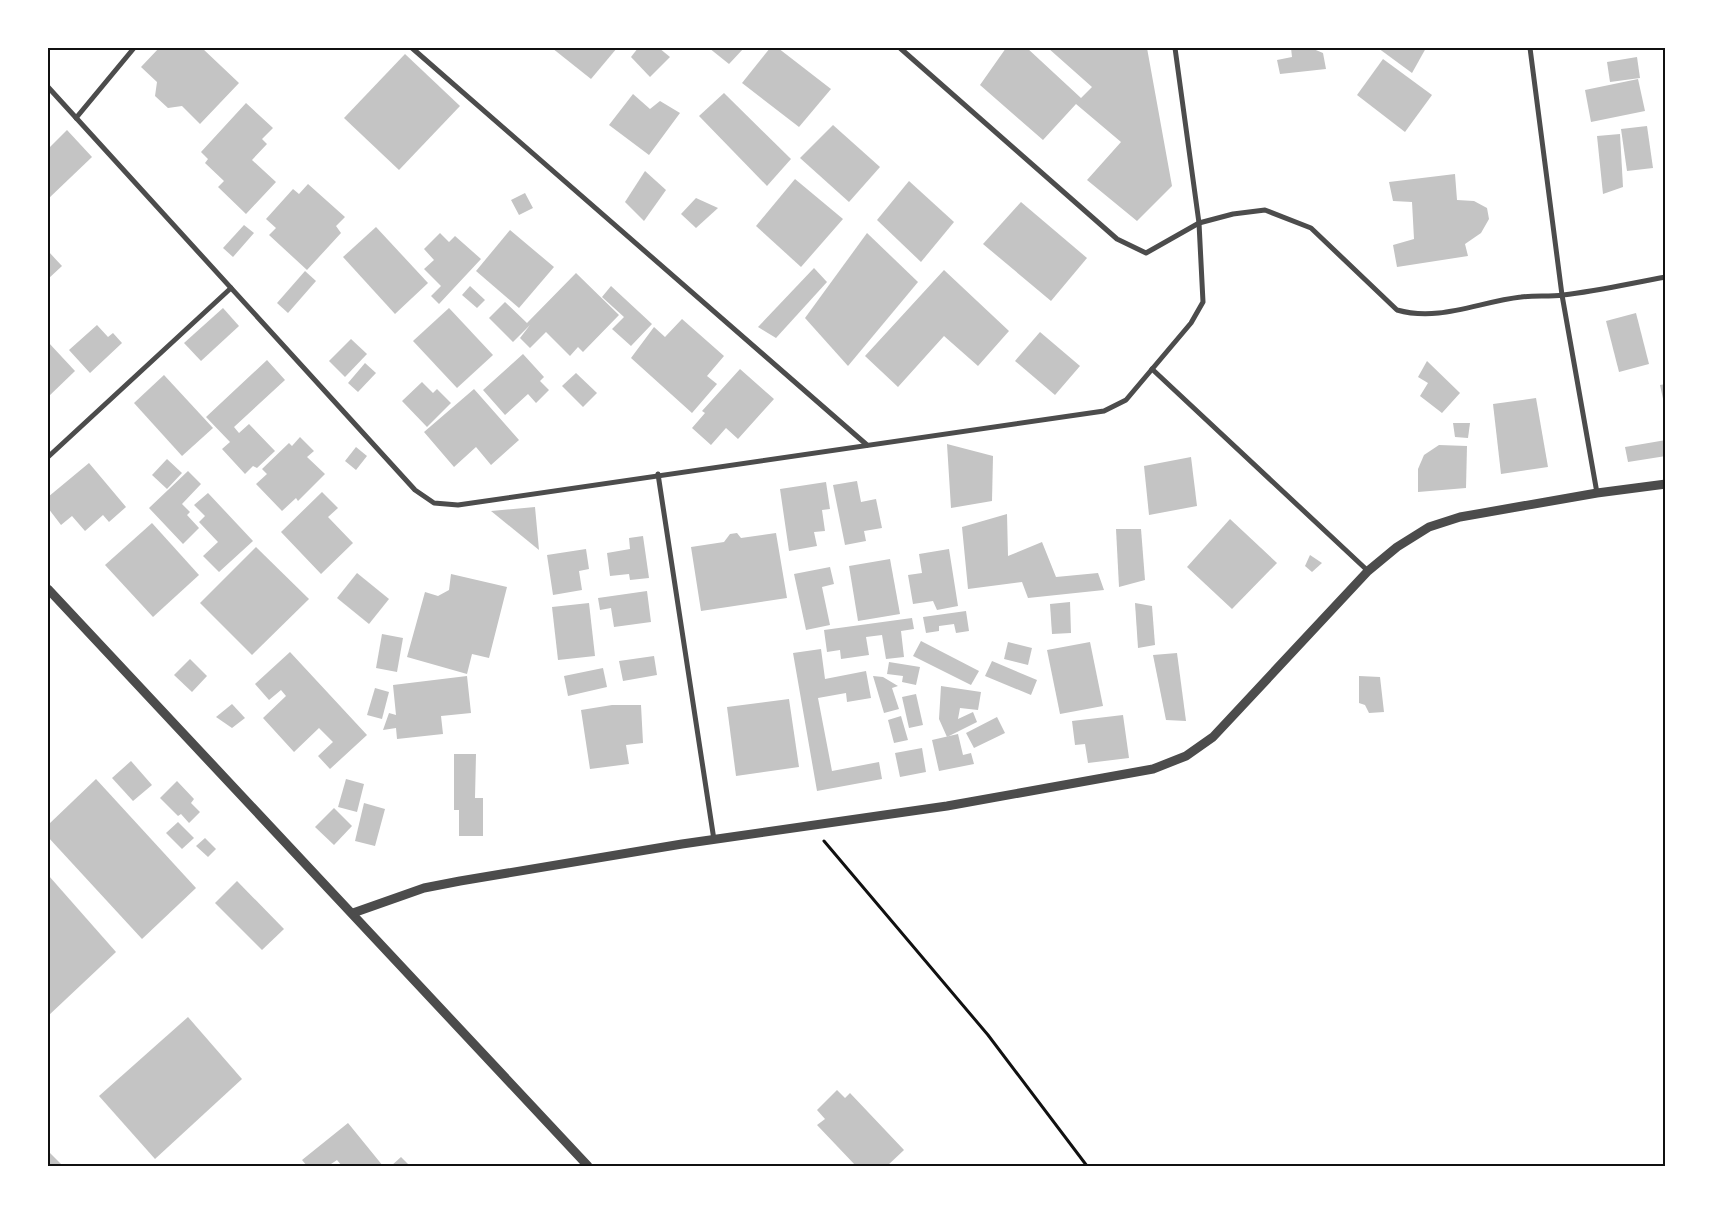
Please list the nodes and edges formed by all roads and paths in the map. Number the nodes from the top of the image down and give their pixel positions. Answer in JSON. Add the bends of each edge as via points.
{"nodes":[{"id":1,"x":134,"y":48,"type":"edge"},
{"id":2,"x":412,"y":48,"type":"edge"},
{"id":3,"x":900,"y":48,"type":"edge"},
{"id":4,"x":1175,"y":48,"type":"edge"},
{"id":5,"x":1530,"y":48,"type":"edge"},
{"id":6,"x":48,"y":88,"type":"edge"},
{"id":7,"x":76,"y":118,"type":"junction"},
{"id":8,"x":1199,"y":223,"type":"junction"},
{"id":9,"x":1666,"y":277,"type":"edge"},
{"id":10,"x":231,"y":288,"type":"junction"},
{"id":11,"x":1562,"y":296,"type":"junction"},
{"id":12,"x":1152,"y":369,"type":"junction"},
{"id":13,"x":867,"y":445,"type":"junction"},
{"id":14,"x":48,"y":457,"type":"edge"},
{"id":15,"x":658,"y":474,"type":"junction"},
{"id":16,"x":1666,"y":484,"type":"edge"},
{"id":17,"x":1597,"y":493,"type":"junction"},
{"id":18,"x":1368,"y":571,"type":"junction"},
{"id":19,"x":48,"y":589,"type":"edge"},
{"id":20,"x":811,"y":826,"type":"junction"},
{"id":21,"x":714,"y":840,"type":"junction"},
{"id":22,"x":353,"y":913,"type":"junction"},
{"id":23,"x":588,"y":1166,"type":"edge"},
{"id":24,"x":1087,"y":1166,"type":"edge"}],
"edges":[{"from":1,"to":7,"type":"street"},
{"from":2,"to":13,"type":"street"},
{"from":3,"to":8,"type":"street","via":[[1116,239],[1146,253]]},
{"from":4,"to":8,"type":"street"},
{"from":5,"to":11,"type":"street"},
{"from":6,"to":7,"type":"street"},
{"from":7,"to":10,"type":"street"},
{"from":8,"to":11,"type":"street","via":[[1266,210],[1310,228],[1397,310],[1415,316],[1440,314],[1522,296]]},
{"from":8,"to":12,"type":"street","via":[[1203,302],[1191,323]]},
{"from":9,"to":11,"type":"street"},
{"from":10,"to":14,"type":"street"},
{"from":10,"to":15,"type":"street","via":[[415,490],[434,503],[458,504]]},
{"from":11,"to":17,"type":"street"},
{"from":12,"to":13,"type":"street","via":[[1126,400],[1104,411]]},
{"from":12,"to":18,"type":"street"},
{"from":13,"to":15,"type":"street"},
{"from":15,"to":21,"type":"street"},
{"from":16,"to":17,"type":"street"},
{"from":17,"to":18,"type":"street","via":[[1460,517],[1429,527]]},
{"from":18,"to":20,"type":"street","via":[[1213,737],[1186,756],[1153,769],[947,806]]},
{"from":19,"to":22,"type":"street"},
{"from":20,"to":21,"type":"street"},
{"from":20,"to":24,"type":"path","via":[[988,1035]]},
{"from":21,"to":22,"type":"street","via":[[424,888]]},
{"from":22,"to":23,"type":"street"}]}
